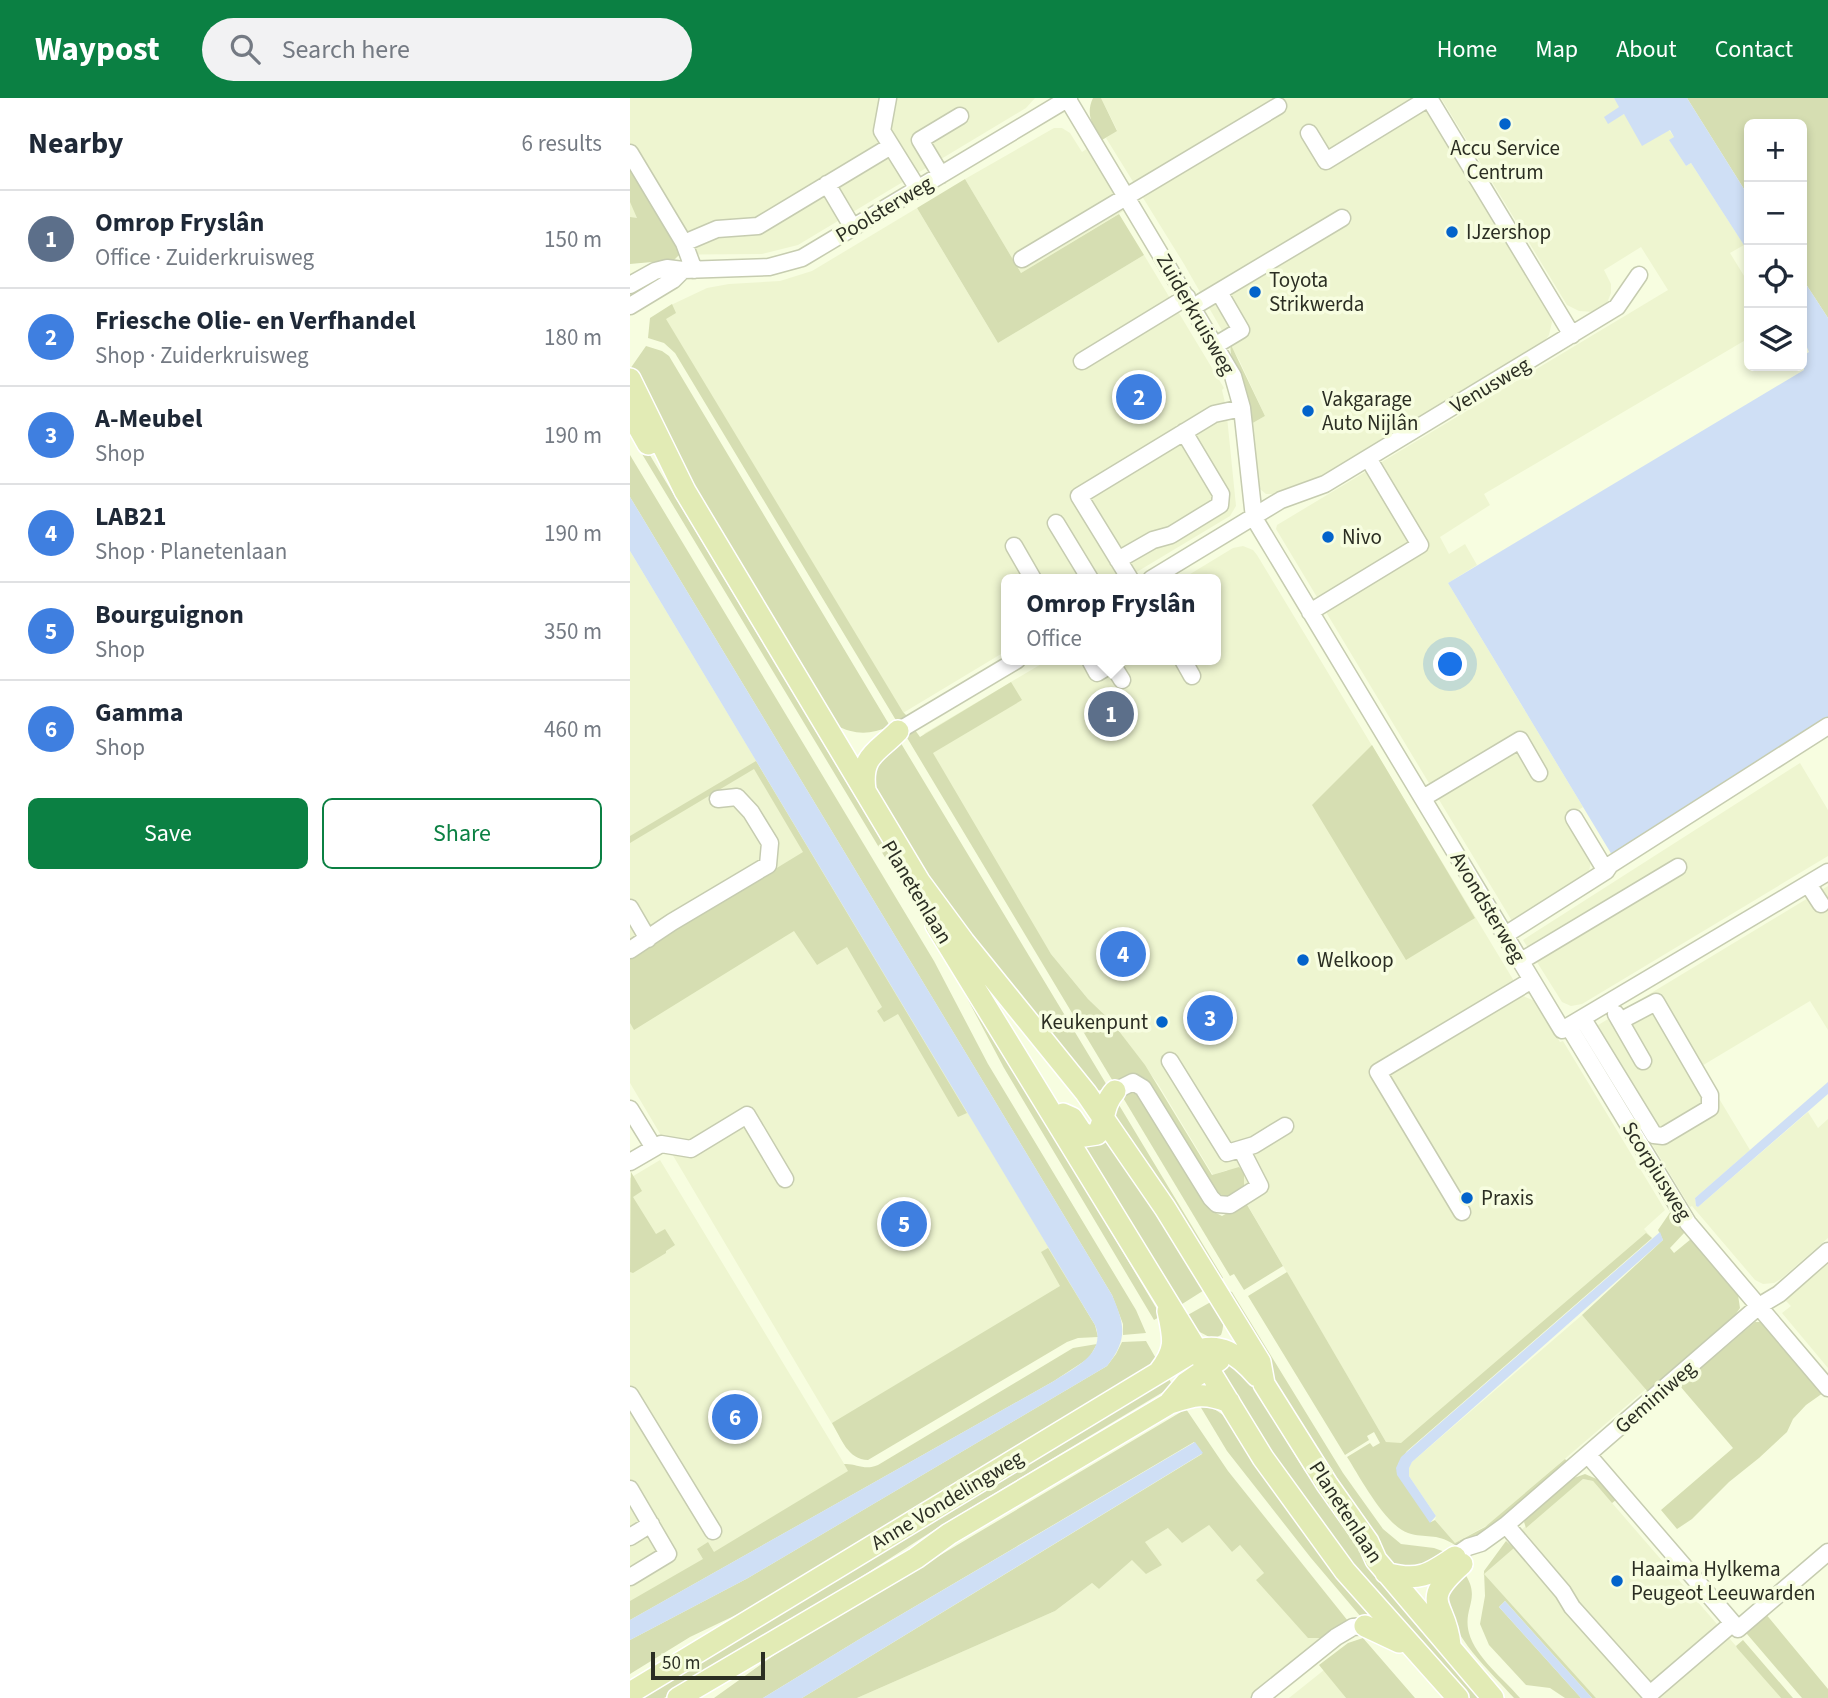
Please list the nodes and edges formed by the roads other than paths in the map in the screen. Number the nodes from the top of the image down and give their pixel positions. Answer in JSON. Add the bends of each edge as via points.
{"nodes":[{"id":1,"x":888,"y":98,"type":"edge"},
{"id":2,"x":1068,"y":98,"type":"edge"},
{"id":3,"x":1429,"y":98,"type":"edge"},
{"id":4,"x":1278,"y":106,"type":"dead end"},
{"id":5,"x":960,"y":116,"type":"dead end"},
{"id":6,"x":1309,"y":133,"type":"dead end"},
{"id":7,"x":891,"y":146,"type":"junction"},
{"id":8,"x":630,"y":153,"type":"edge"},
{"id":9,"x":941,"y":175,"type":"junction"},
{"id":10,"x":827,"y":184,"type":"junction"},
{"id":11,"x":918,"y":189,"type":"junction"},
{"id":12,"x":1127,"y":197,"type":"junction"},
{"id":13,"x":1342,"y":218,"type":"dead end"},
{"id":14,"x":853,"y":228,"type":"junction"},
{"id":15,"x":684,"y":243,"type":"junction"},
{"id":16,"x":1022,"y":259,"type":"dead end"},
{"id":17,"x":689,"y":270,"type":"junction"},
{"id":18,"x":1639,"y":275,"type":"dead end"},
{"id":19,"x":630,"y":285,"type":"edge"},
{"id":20,"x":1219,"y":292,"type":"junction"},
{"id":21,"x":1190,"y":302,"type":"junction"},
{"id":22,"x":630,"y":306,"type":"edge"},
{"id":23,"x":1572,"y":335,"type":"junction"},
{"id":24,"x":1216,"y":345,"type":"junction"},
{"id":25,"x":1082,"y":360,"type":"dead end"},
{"id":26,"x":630,"y":379,"type":"edge"},
{"id":27,"x":1242,"y":408,"type":"junction"},
{"id":28,"x":630,"y":412,"type":"edge"},
{"id":29,"x":1184,"y":432,"type":"junction"},
{"id":30,"x":1368,"y":458,"type":"junction"},
{"id":31,"x":1254,"y":517,"type":"junction"},
{"id":32,"x":1056,"y":523,"type":"dead end"},
{"id":33,"x":1014,"y":547,"type":"dead end"},
{"id":34,"x":1118,"y":561,"type":"junction"},
{"id":35,"x":1030,"y":574,"type":"edge"},
{"id":36,"x":1087,"y":574,"type":"edge"},
{"id":37,"x":1127,"y":574,"type":"edge"},
{"id":38,"x":1159,"y":574,"type":"edge"},
{"id":39,"x":1310,"y":612,"type":"junction"},
{"id":40,"x":1009,"y":665,"type":"edge"},
{"id":41,"x":1093,"y":665,"type":"edge"},
{"id":42,"x":1110,"y":665,"type":"edge"},
{"id":43,"x":1113,"y":665,"type":"edge"},
{"id":44,"x":1186,"y":665,"type":"edge"},
{"id":45,"x":1192,"y":676,"type":"dead end"},
{"id":46,"x":1122,"y":680,"type":"dead end"},
{"id":47,"x":1828,"y":726,"type":"edge"},
{"id":48,"x":898,"y":731,"type":"junction"},
{"id":49,"x":833,"y":736,"type":"junction"},
{"id":50,"x":1539,"y":773,"type":"dead end"},
{"id":51,"x":865,"y":790,"type":"junction"},
{"id":52,"x":718,"y":799,"type":"dead end"},
{"id":53,"x":1423,"y":799,"type":"junction"},
{"id":54,"x":1574,"y":818,"type":"dead end"},
{"id":55,"x":1678,"y":867,"type":"dead end"},
{"id":56,"x":1606,"y":871,"type":"junction"},
{"id":57,"x":1828,"y":872,"type":"edge"},
{"id":58,"x":1808,"y":884,"type":"junction"},
{"id":59,"x":630,"y":908,"type":"edge"},
{"id":60,"x":1824,"y":910,"type":"edge"},
{"id":61,"x":1504,"y":935,"type":"junction"},
{"id":62,"x":648,"y":939,"type":"junction"},
{"id":63,"x":630,"y":950,"type":"edge"},
{"id":64,"x":1521,"y":961,"type":"junction"},
{"id":65,"x":1532,"y":980,"type":"junction"},
{"id":66,"x":1609,"y":1003,"type":"junction"},
{"id":67,"x":1620,"y":1021,"type":"junction"},
{"id":68,"x":1576,"y":1023,"type":"junction"},
{"id":69,"x":1018,"y":1057,"type":"junction"},
{"id":70,"x":1170,"y":1061,"type":"dead end"},
{"id":71,"x":1643,"y":1062,"type":"dead end"},
{"id":72,"x":1064,"y":1064,"type":"junction"},
{"id":73,"x":1115,"y":1091,"type":"junction"},
{"id":74,"x":1086,"y":1093,"type":"junction"},
{"id":75,"x":1049,"y":1107,"type":"junction"},
{"id":76,"x":630,"y":1109,"type":"edge"},
{"id":77,"x":1102,"y":1116,"type":"junction"},
{"id":78,"x":1285,"y":1126,"type":"dead end"},
{"id":79,"x":653,"y":1148,"type":"junction"},
{"id":80,"x":1241,"y":1149,"type":"junction"},
{"id":81,"x":630,"y":1162,"type":"edge"},
{"id":82,"x":785,"y":1179,"type":"dead end"},
{"id":83,"x":1462,"y":1212,"type":"dead end"},
{"id":84,"x":1828,"y":1251,"type":"edge"},
{"id":85,"x":1166,"y":1302,"type":"junction"},
{"id":86,"x":1759,"y":1307,"type":"junction"},
{"id":87,"x":1227,"y":1308,"type":"junction"},
{"id":88,"x":1226,"y":1350,"type":"junction"},
{"id":89,"x":1203,"y":1359,"type":"junction"},
{"id":90,"x":1159,"y":1373,"type":"junction"},
{"id":91,"x":1264,"y":1384,"type":"junction"},
{"id":92,"x":1828,"y":1388,"type":"edge"},
{"id":93,"x":630,"y":1395,"type":"edge"},
{"id":94,"x":1170,"y":1402,"type":"junction"},
{"id":95,"x":1229,"y":1402,"type":"junction"},
{"id":96,"x":1588,"y":1455,"type":"junction"},
{"id":97,"x":630,"y":1489,"type":"edge"},
{"id":98,"x":651,"y":1524,"type":"junction"},
{"id":99,"x":1506,"y":1525,"type":"junction"},
{"id":100,"x":713,"y":1531,"type":"dead end"},
{"id":101,"x":630,"y":1537,"type":"edge"},
{"id":102,"x":1828,"y":1552,"type":"edge"},
{"id":103,"x":1459,"y":1560,"type":"junction"},
{"id":104,"x":1386,"y":1573,"type":"junction"},
{"id":105,"x":630,"y":1577,"type":"edge"},
{"id":106,"x":1365,"y":1626,"type":"joint"},
{"id":107,"x":1735,"y":1626,"type":"junction"},
{"id":108,"x":1411,"y":1647,"type":"junction"},
{"id":109,"x":1450,"y":1650,"type":"junction"},
{"id":110,"x":630,"y":1693,"type":"edge"},
{"id":111,"x":678,"y":1698,"type":"edge"},
{"id":112,"x":1260,"y":1698,"type":"edge"},
{"id":113,"x":1458,"y":1698,"type":"edge"},
{"id":114,"x":1493,"y":1698,"type":"edge"}],
"edges":[{"from":1,"to":7,"type":"street","via":[[882,131]]},
{"from":2,"to":9,"type":"street","name":"Poolsterweg"},
{"from":2,"to":12,"type":"street","name":"Zuiderkruisweg"},
{"from":3,"to":6,"type":"street","via":[[1326,161]]},
{"from":3,"to":23,"type":"street"},
{"from":4,"to":12,"type":"street"},
{"from":5,"to":9,"type":"street","via":[[920,140]]},
{"from":7,"to":10,"type":"street"},
{"from":7,"to":11,"type":"street"},
{"from":8,"to":15,"type":"street"},
{"from":9,"to":11,"type":"street","name":"Poolsterweg"},
{"from":10,"to":14,"type":"street"},
{"from":10,"to":15,"type":"street","via":[[758,226],[717,229]]},
{"from":11,"to":14,"type":"street","name":"Poolsterweg"},
{"from":12,"to":16,"type":"street"},
{"from":12,"to":21,"type":"street","name":"Zuiderkruisweg"},
{"from":13,"to":20,"type":"street"},
{"from":14,"to":17,"type":"street","name":"Poolsterweg","via":[[814,252],[781,265]]},
{"from":15,"to":17,"type":"street"},
{"from":17,"to":19,"type":"street","name":"Poolsterweg","via":[[655,271]]},
{"from":17,"to":22,"type":"street"},
{"from":18,"to":23,"type":"street","name":"Venusweg","via":[[1617,307]]},
{"from":20,"to":21,"type":"street"},
{"from":20,"to":24,"type":"street","via":[[1241,330]]},
{"from":21,"to":24,"type":"street","name":"Zuiderkruisweg"},
{"from":21,"to":25,"type":"street"},
{"from":23,"to":30,"type":"street","name":"Venusweg"},
{"from":24,"to":27,"type":"street","name":"Zuiderkruisweg","via":[[1233,376]]},
{"from":26,"to":49,"type":"main road","name":"Planetenlaan","via":[[685,491]]},
{"from":27,"to":29,"type":"street","via":[[1214,414]]},
{"from":27,"to":31,"type":"street","name":"Zuiderkruisweg"},
{"from":28,"to":69,"type":"main road","name":"Planetenlaan"},
{"from":29,"to":34,"type":"street","via":[[1079,496]]},
{"from":29,"to":34,"type":"street","via":[[1221,494],[1220,505]]},
{"from":30,"to":31,"type":"street","name":"Venusweg"},
{"from":30,"to":39,"type":"street","via":[[1420,545]]},
{"from":31,"to":38,"type":"street"},
{"from":31,"to":39,"type":"street","name":"Avondsterweg"},
{"from":32,"to":36,"type":"street"},
{"from":33,"to":35,"type":"street"},
{"from":34,"to":37,"type":"street"},
{"from":39,"to":53,"type":"street","name":"Avondsterweg"},
{"from":40,"to":48,"type":"street"},
{"from":41,"to":42,"type":"street","via":[[1097,673]]},
{"from":43,"to":46,"type":"street"},
{"from":44,"to":45,"type":"street"},
{"from":47,"to":56,"type":"street"},
{"from":48,"to":49,"type":"main road","via":[[863,745],[844,743]]},
{"from":48,"to":51,"type":"main road","via":[[869,757]]},
{"from":49,"to":51,"type":"main road","name":"Planetenlaan"},
{"from":50,"to":53,"type":"street","via":[[1520,740]]},
{"from":51,"to":72,"type":"main road","name":"Planetenlaan","via":[[927,891]]},
{"from":52,"to":62,"type":"street","via":[[737,797],[751,812],[770,843],[768,865]]},
{"from":53,"to":61,"type":"street","name":"Avondsterweg"},
{"from":54,"to":56,"type":"street"},
{"from":55,"to":64,"type":"street"},
{"from":56,"to":61,"type":"street"},
{"from":57,"to":58,"type":"street"},
{"from":58,"to":60,"type":"street"},
{"from":58,"to":66,"type":"street"},
{"from":59,"to":62,"type":"street"},
{"from":61,"to":64,"type":"street","name":"Avondsterweg"},
{"from":62,"to":63,"type":"street"},
{"from":64,"to":65,"type":"street","name":"Avondsterweg"},
{"from":65,"to":68,"type":"street","name":"Avondsterweg","via":[[1562,1030]]},
{"from":65,"to":83,"type":"street","via":[[1378,1072]]},
{"from":66,"to":67,"type":"street"},
{"from":66,"to":68,"type":"street"},
{"from":67,"to":68,"type":"street","via":[[1656,1002],[1710,1095],[1710,1108],[1663,1136],[1654,1135]]},
{"from":67,"to":71,"type":"street"},
{"from":68,"to":86,"type":"street","name":"Scorpiusweg","via":[[1688,1223]]},
{"from":69,"to":72,"type":"main road","via":[[1022,1046],[1033,1042]]},
{"from":69,"to":75,"type":"main road","name":"Planetenlaan"},
{"from":70,"to":80,"type":"street","via":[[1227,1153]]},
{"from":72,"to":74,"type":"main road","name":"Planetenlaan"},
{"from":73,"to":74,"type":"main road","via":[[1094,1097]]},
{"from":73,"to":77,"type":"main road"},
{"from":73,"to":80,"type":"street","via":[[1133,1082],[1143,1088],[1217,1204],[1230,1205],[1260,1186]]},
{"from":74,"to":77,"type":"main road","name":"Planetenlaan"},
{"from":75,"to":77,"type":"main road","via":[[1072,1118],[1088,1137],[1100,1130]]},
{"from":75,"to":85,"type":"main road","name":"Planetenlaan"},
{"from":76,"to":79,"type":"street"},
{"from":77,"to":87,"type":"main road","name":"Planetenlaan"},
{"from":78,"to":80,"type":"street"},
{"from":79,"to":81,"type":"street"},
{"from":79,"to":82,"type":"street","via":[[662,1144],[691,1149],[747,1115]]},
{"from":84,"to":86,"type":"street","name":"Geminiweg"},
{"from":85,"to":89,"type":"main road","name":"Planetenlaan"},
{"from":85,"to":90,"type":"main road","via":[[1173,1347]]},
{"from":86,"to":92,"type":"street","name":"Scorpiusweg"},
{"from":86,"to":96,"type":"street","name":"Geminiweg"},
{"from":87,"to":88,"type":"main road","via":[[1230,1335]]},
{"from":87,"to":91,"type":"main road","name":"Planetenlaan","via":[[1260,1362]]},
{"from":88,"to":89,"type":"main road","via":[[1211,1348]]},
{"from":88,"to":91,"type":"main road","via":[[1245,1362]]},
{"from":89,"to":90,"type":"main road","name":"Anne Vondelingweg"},
{"from":89,"to":94,"type":"main road"},
{"from":89,"to":95,"type":"main road","name":"Planetenlaan"},
{"from":90,"to":110,"type":"main road","name":"Anne Vondelingweg"},
{"from":91,"to":104,"type":"main road","name":"Planetenlaan"},
{"from":93,"to":100,"type":"street"},
{"from":94,"to":95,"type":"main road","via":[[1194,1395]]},
{"from":94,"to":111,"type":"main road","name":"Anne Vondelingweg"},
{"from":95,"to":108,"type":"main road","name":"Planetenlaan","via":[[1325,1545]]},
{"from":96,"to":99,"type":"street","name":"Geminiweg"},
{"from":96,"to":107,"type":"street"},
{"from":97,"to":98,"type":"street"},
{"from":98,"to":101,"type":"street"},
{"from":98,"to":105,"type":"street","via":[[668,1554]]},
{"from":99,"to":103,"type":"street","name":"Geminiweg","via":[[1474,1554]]},
{"from":99,"to":107,"type":"street","via":[[1650,1694]]},
{"from":102,"to":107,"type":"street"},
{"from":103,"to":104,"type":"main road","via":[[1412,1578]]},
{"from":103,"to":109,"type":"main road","via":[[1437,1599],[1449,1629]]},
{"from":104,"to":109,"type":"main road","name":"Planetenlaan"},
{"from":106,"to":108,"type":"main road"},
{"from":106,"to":112,"type":"street","via":[[1336,1637]]},
{"from":108,"to":113,"type":"main road","name":"Planetenlaan"},
{"from":109,"to":114,"type":"main road","name":"Planetenlaan"}]}
